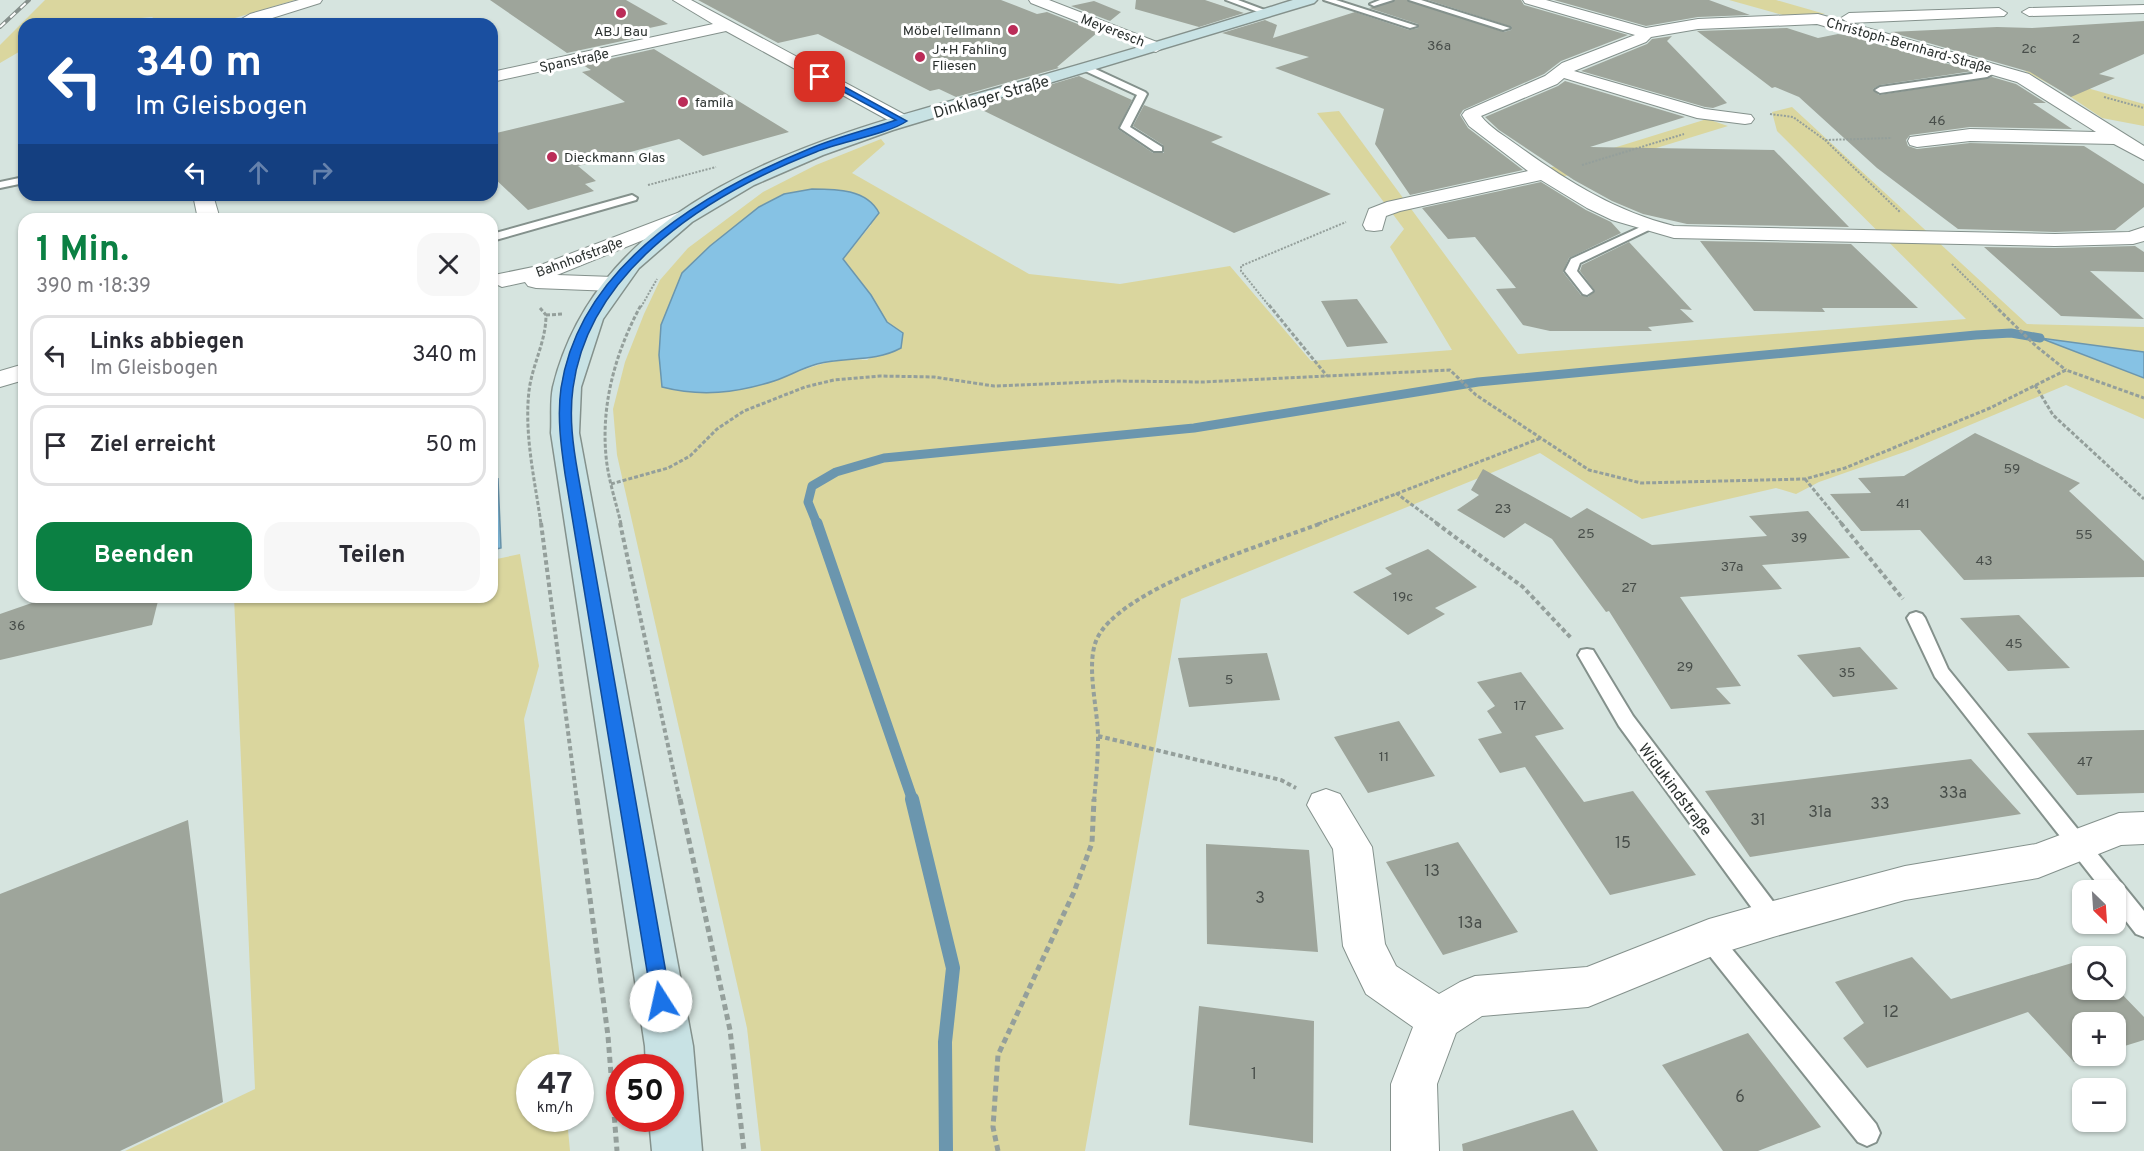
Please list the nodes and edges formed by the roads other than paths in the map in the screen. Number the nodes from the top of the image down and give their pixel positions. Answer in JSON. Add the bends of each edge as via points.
{"nodes":[{"id":1,"x":315,"y":0,"type":"edge"},
{"id":2,"x":680,"y":0,"type":"edge"},
{"id":3,"x":1036,"y":0,"type":"edge"},
{"id":4,"x":1230,"y":0,"type":"edge"},
{"id":5,"x":1309,"y":0,"type":"edge"},
{"id":6,"x":1328,"y":0,"type":"edge"},
{"id":7,"x":1389,"y":0,"type":"edge"},
{"id":8,"x":1413,"y":0,"type":"edge"},
{"id":9,"x":1530,"y":0,"type":"edge"},
{"id":10,"x":1374,"y":4,"type":"dead end"},
{"id":11,"x":2144,"y":9,"type":"edge"},
{"id":12,"x":2029,"y":12,"type":"dead end"},
{"id":13,"x":1269,"y":13,"type":"junction"},
{"id":14,"x":1999,"y":13,"type":"dead end"},
{"id":15,"x":253,"y":18,"type":"edge"},
{"id":16,"x":1818,"y":19,"type":"junction"},
{"id":17,"x":1403,"y":23,"type":"junction"},
{"id":18,"x":727,"y":26,"type":"junction"},
{"id":19,"x":1392,"y":26,"type":"dead end"},
{"id":20,"x":1413,"y":26,"type":"dead end"},
{"id":21,"x":1506,"y":28,"type":"dead end"},
{"id":22,"x":1646,"y":33,"type":"junction"},
{"id":23,"x":1156,"y":47,"type":"junction"},
{"id":24,"x":1086,"y":68,"type":"junction"},
{"id":25,"x":1991,"y":68,"type":"junction"},
{"id":26,"x":1563,"y":73,"type":"junction"},
{"id":27,"x":498,"y":76,"type":"edge"},
{"id":28,"x":1880,"y":90,"type":"dead end"},
{"id":29,"x":1745,"y":119,"type":"road end"},
{"id":30,"x":903,"y":121,"type":"junction"},
{"id":31,"x":2119,"y":138,"type":"junction"},
{"id":32,"x":1917,"y":141,"type":"road end"},
{"id":33,"x":1158,"y":149,"type":"dead end"},
{"id":34,"x":2144,"y":154,"type":"edge"},
{"id":35,"x":1543,"y":174,"type":"junction"},
{"id":36,"x":18,"y":181,"type":"edge"},
{"id":37,"x":0,"y":185,"type":"edge"},
{"id":38,"x":632,"y":198,"type":"dead end"},
{"id":39,"x":688,"y":215,"type":"junction"},
{"id":40,"x":1375,"y":219,"type":"road end"},
{"id":41,"x":1647,"y":227,"type":"junction"},
{"id":42,"x":2144,"y":233,"type":"edge"},
{"id":43,"x":498,"y":236,"type":"edge"},
{"id":44,"x":498,"y":279,"type":"edge"},
{"id":45,"x":498,"y":279,"type":"edge"},
{"id":46,"x":613,"y":284,"type":"junction"},
{"id":47,"x":1587,"y":291,"type":"dead end"},
{"id":48,"x":18,"y":374,"type":"edge"},
{"id":49,"x":0,"y":379,"type":"edge"},
{"id":50,"x":1916,"y":618,"type":"road end"},
{"id":51,"x":1587,"y":655,"type":"road end"},
{"id":52,"x":1326,"y":805,"type":"road end"},
{"id":53,"x":2144,"y":828,"type":"edge"},
{"id":54,"x":2079,"y":844,"type":"junction"},
{"id":55,"x":1773,"y":919,"type":"junction"},
{"id":56,"x":2144,"y":927,"type":"edge"},
{"id":57,"x":1709,"y":938,"type":"junction"},
{"id":58,"x":1439,"y":1019,"type":"junction"},
{"id":59,"x":669,"y":1054,"type":"edge"},
{"id":60,"x":675,"y":1132,"type":"edge"},
{"id":61,"x":1867,"y":1133,"type":"dead end"},
{"id":62,"x":677,"y":1151,"type":"edge"},
{"id":63,"x":1415,"y":1151,"type":"edge"}],
"edges":[{"from":1,"to":15,"type":"street"},
{"from":2,"to":18,"type":"street"},
{"from":3,"to":23,"type":"street","name":"Meyeresch"},
{"from":4,"to":13,"type":"lane"},
{"from":5,"to":13,"type":"main road","name":"Dinklager Straße"},
{"from":6,"to":17,"type":"lane"},
{"from":7,"to":10,"type":"lane"},
{"from":8,"to":21,"type":"lane"},
{"from":9,"to":22,"type":"street","name":"Christoph-Bernhard-Straße"},
{"from":11,"to":12,"type":"street"},
{"from":13,"to":23,"type":"main road","name":"Dinklager Straße"},
{"from":14,"to":16,"type":"street"},
{"from":16,"to":22,"type":"street","name":"Christoph-Bernhard-Straße","via":[[1725,22]]},
{"from":16,"to":25,"type":"street","name":"Christoph-Bernhard-Straße"},
{"from":17,"to":19,"type":"lane"},
{"from":17,"to":20,"type":"lane"},
{"from":18,"to":27,"type":"street","name":"Spanstraße"},
{"from":18,"to":30,"type":"street"},
{"from":22,"to":26,"type":"street","name":"Christoph-Bernhard-Straße","via":[[1640,39],[1568,67]]},
{"from":23,"to":24,"type":"main road","name":"Dinklager Straße"},
{"from":24,"to":30,"type":"main road","name":"Dinklager Straße"},
{"from":24,"to":33,"type":"lane","via":[[1142,94],[1125,128]]},
{"from":25,"to":28,"type":"lane","via":[[1992,72],[1987,74]]},
{"from":25,"to":31,"type":"street","name":"Christoph-Bernhard-Straße","via":[[2036,84]]},
{"from":26,"to":29,"type":"street","via":[[1703,114]]},
{"from":26,"to":35,"type":"street","name":"Christoph-Bernhard-Straße","via":[[1471,115]]},
{"from":30,"to":39,"type":"main road","name":"Dinklager Straße","via":[[814,150],[749,179]]},
{"from":31,"to":32,"type":"street","via":[[1970,135]]},
{"from":31,"to":34,"type":"street","name":"Christoph-Bernhard-Straße"},
{"from":35,"to":40,"type":"street","via":[[1395,206]]},
{"from":35,"to":41,"type":"street","name":"Christoph-Bernhard-Straße"},
{"from":36,"to":37,"type":"lane"},
{"from":38,"to":43,"type":"lane"},
{"from":39,"to":44,"type":"street","name":"Bahnhofstraße","via":[[544,272]]},
{"from":39,"to":46,"type":"main road","name":"Dinklager Straße","via":[[641,253]]},
{"from":41,"to":42,"type":"street","name":"Christoph-Bernhard-Straße","via":[[1674,232],[2055,240],[2133,238]]},
{"from":41,"to":47,"type":"lane","via":[[1575,261],[1571,271]]},
{"from":45,"to":46,"type":"street","name":"Bahnhofstraße"},
{"from":46,"to":59,"type":"main road","name":"Dinklager Straße","via":[[579,344],[567,388],[565,433]]},
{"from":48,"to":49,"type":"street"},
{"from":50,"to":54,"type":"lane","via":[[1941,672]]},
{"from":51,"to":55,"type":"lane","name":"Widukindstraße","via":[[1626,721]]},
{"from":52,"to":58,"type":"street","via":[[1352,847],[1364,946],[1381,980]]},
{"from":53,"to":54,"type":"street","via":[[2119,830]]},
{"from":54,"to":55,"type":"street","via":[[2038,861],[1905,883]]},
{"from":54,"to":56,"type":"lane"},
{"from":55,"to":57,"type":"street"},
{"from":57,"to":58,"type":"street","via":[[1588,987],[1475,996]]},
{"from":57,"to":61,"type":"lane"},
{"from":58,"to":63,"type":"street","via":[[1414,1084]]},
{"from":60,"to":62,"type":"main road","name":"Dinklager Straße"}]}
